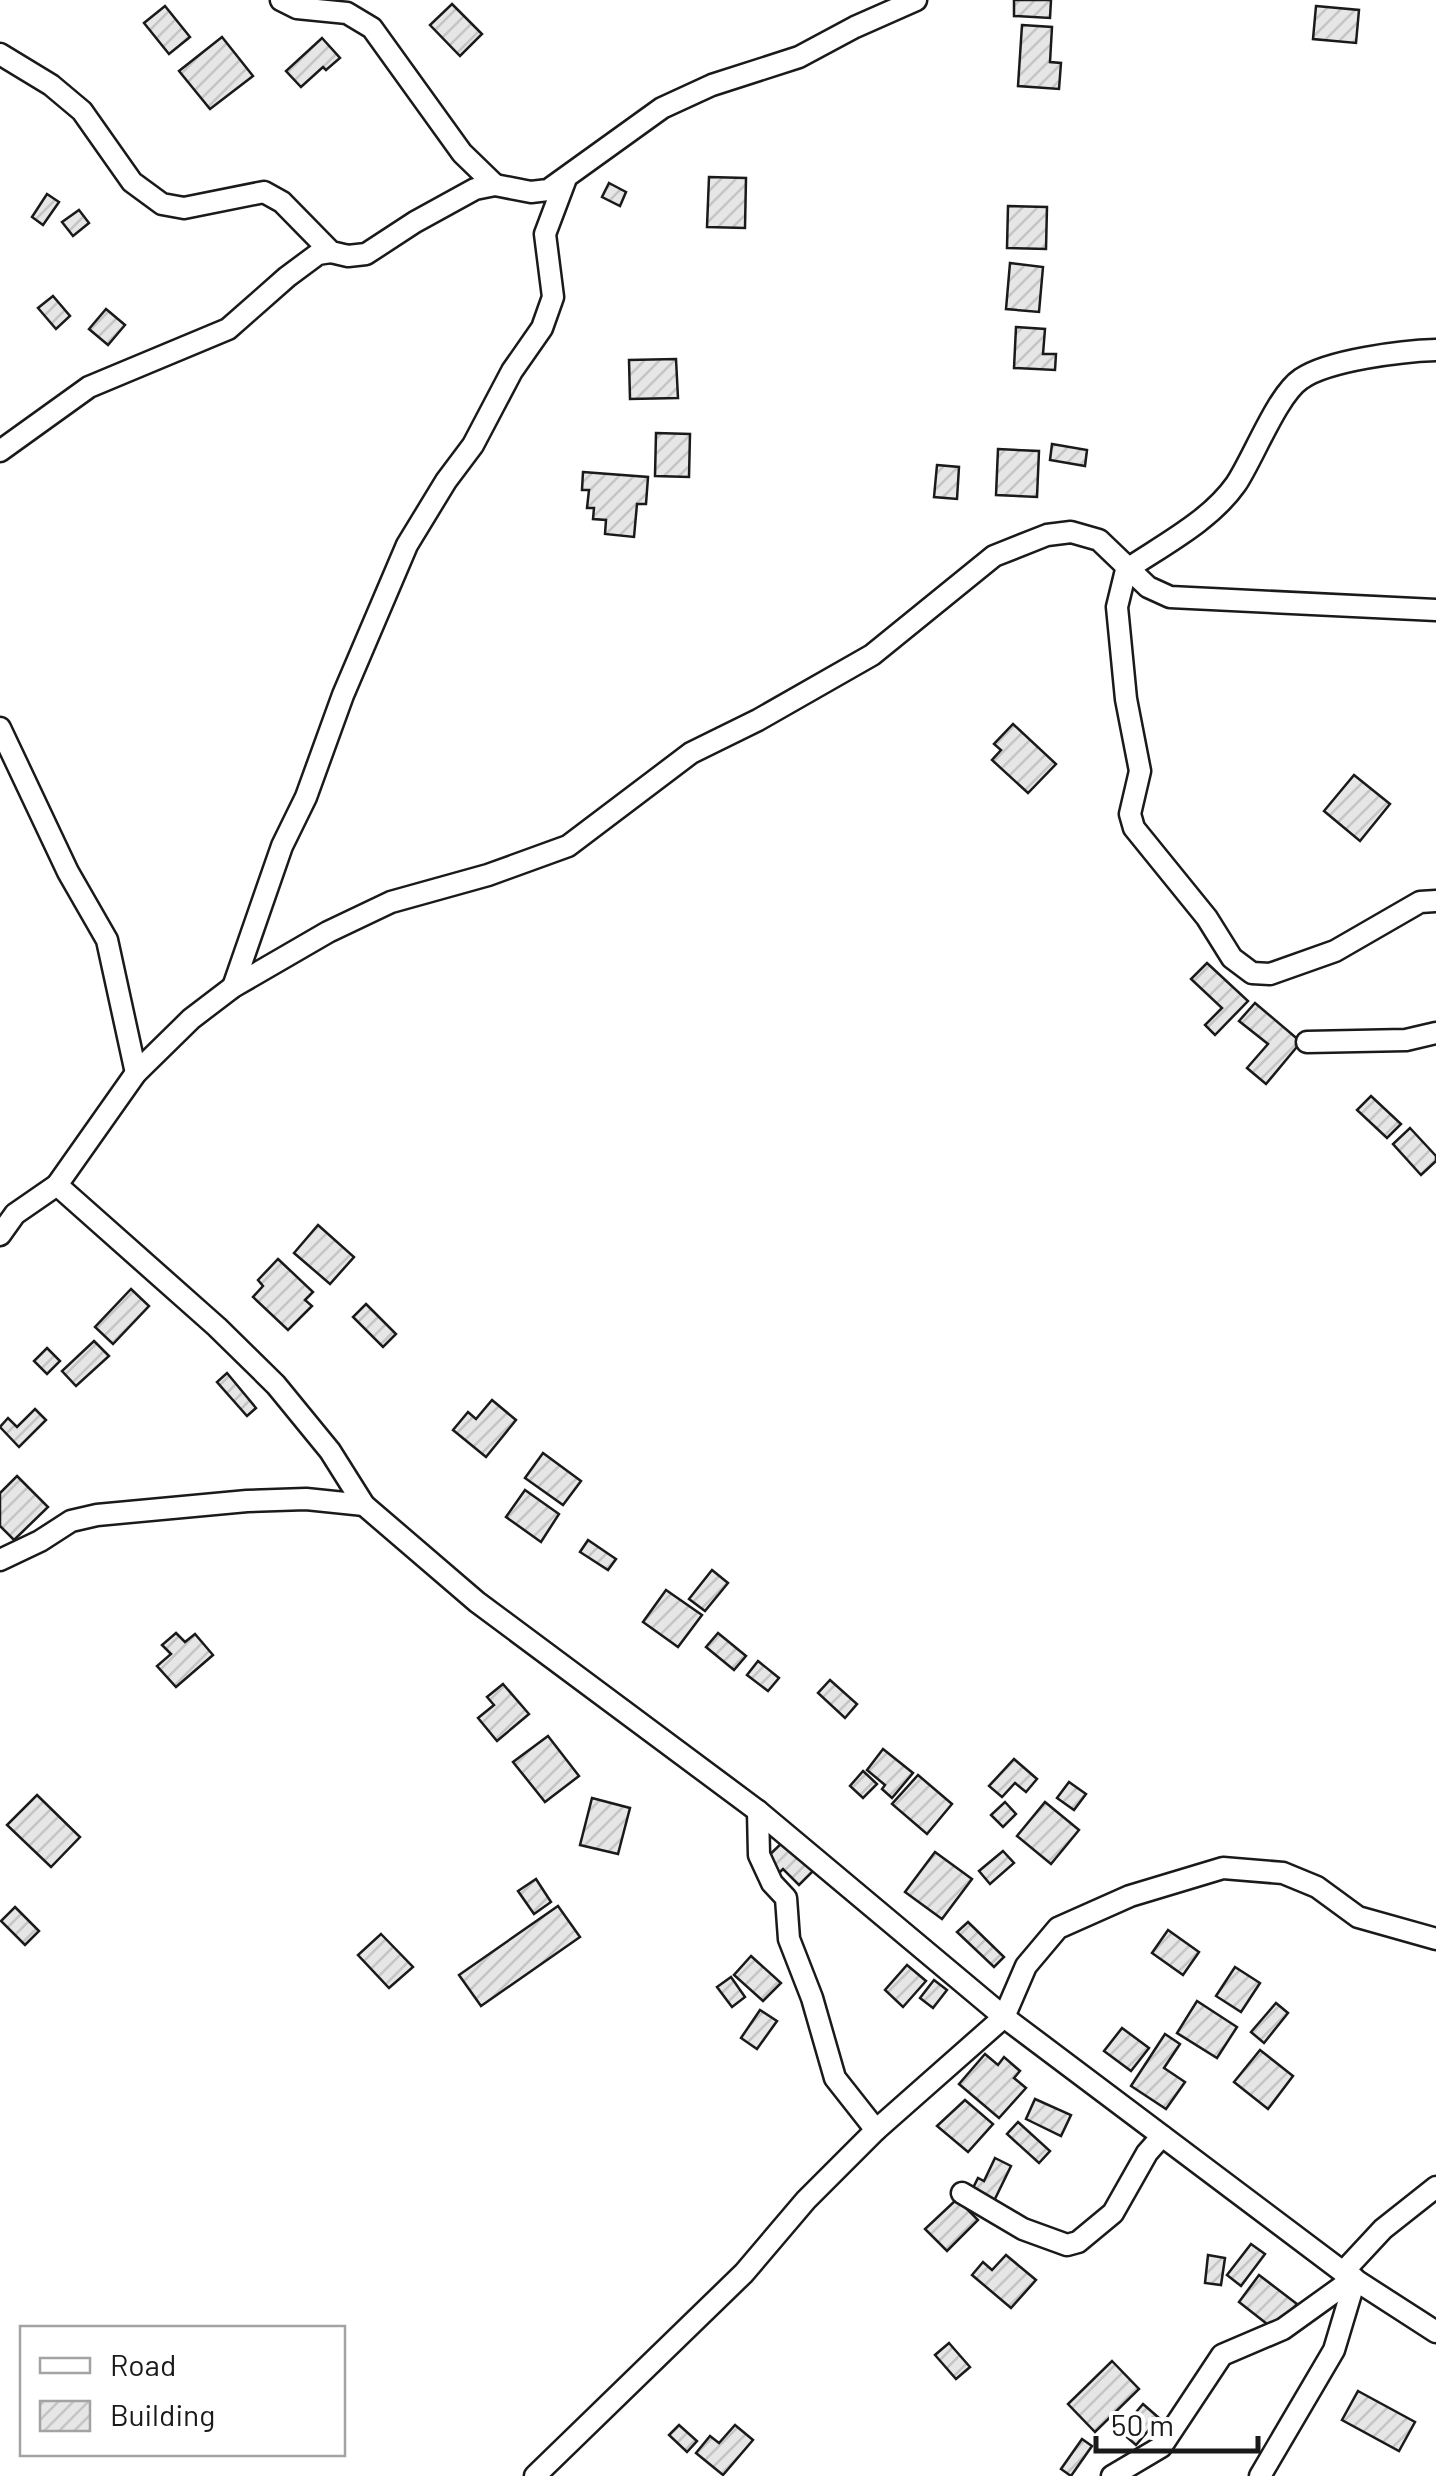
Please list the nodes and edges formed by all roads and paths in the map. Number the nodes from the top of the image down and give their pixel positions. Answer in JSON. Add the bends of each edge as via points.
{"nodes":[{"id":1,"x":281,"y":0,"type":"edge"},
{"id":2,"x":916,"y":0,"type":"edge"},
{"id":3,"x":338,"y":6,"type":"edge"},
{"id":4,"x":0,"y":54,"type":"edge"},
{"id":5,"x":565,"y":181,"type":"junction"},
{"id":6,"x":495,"y":185,"type":"junction"},
{"id":7,"x":331,"y":252,"type":"junction"},
{"id":8,"x":1436,"y":350,"type":"edge"},
{"id":9,"x":0,"y":451,"type":"edge"},
{"id":10,"x":1126,"y":570,"type":"junction"},
{"id":11,"x":1436,"y":610,"type":"edge"},
{"id":12,"x":0,"y":728,"type":"edge"},
{"id":13,"x":1436,"y":901,"type":"edge"},
{"id":14,"x":233,"y":987,"type":"junction"},
{"id":15,"x":1436,"y":1033,"type":"edge"},
{"id":16,"x":1307,"y":1042,"type":"dead end"},
{"id":17,"x":136,"y":1072,"type":"junction"},
{"id":18,"x":56,"y":1185,"type":"junction"},
{"id":19,"x":0,"y":1234,"type":"edge"},
{"id":20,"x":364,"y":1505,"type":"junction"},
{"id":21,"x":0,"y":1560,"type":"edge"},
{"id":22,"x":758,"y":1811,"type":"junction"},
{"id":23,"x":1436,"y":1939,"type":"edge"},
{"id":24,"x":1004,"y":2017,"type":"junction"},
{"id":25,"x":876,"y":2130,"type":"junction"},
{"id":26,"x":1162,"y":2136,"type":"junction"},
{"id":27,"x":1436,"y":2187,"type":"edge"},
{"id":28,"x":962,"y":2192,"type":"dead end"},
{"id":29,"x":1351,"y":2277,"type":"junction"},
{"id":30,"x":1436,"y":2332,"type":"edge"},
{"id":31,"x":535,"y":2476,"type":"edge"},
{"id":32,"x":1112,"y":2476,"type":"edge"},
{"id":33,"x":1260,"y":2476,"type":"edge"}],
"edges":[{"from":1,"to":3,"type":"street","via":[[296,8]]},
{"from":2,"to":5,"type":"street","via":[[800,57],[662,108]]},
{"from":3,"to":6,"type":"street","via":[[372,28],[462,153]]},
{"from":4,"to":7,"type":"street","via":[[82,111],[132,182],[162,204],[184,208],[264,192]]},
{"from":5,"to":6,"type":"street","via":[[531,192]]},
{"from":5,"to":14,"type":"street","via":[[545,234],[553,297],[542,328],[407,545],[282,846]]},
{"from":6,"to":7,"type":"street","via":[[475,190],[366,254]]},
{"from":7,"to":9,"type":"street","via":[[286,277],[228,329],[89,386]]},
{"from":8,"to":10,"type":"street","via":[[1393,352],[1299,379],[1235,486],[1201,519]]},
{"from":10,"to":11,"type":"street","via":[[1170,597]]},
{"from":10,"to":13,"type":"street","via":[[1117,607],[1140,771],[1130,814],[1232,958],[1252,973],[1270,974],[1335,951],[1420,902]]},
{"from":10,"to":14,"type":"street","via":[[1099,540],[1071,532],[994,556],[872,655],[690,753],[568,846],[391,902]]},
{"from":12,"to":17,"type":"street","via":[[107,940]]},
{"from":14,"to":17,"type":"street"},
{"from":15,"to":16,"type":"street"},
{"from":17,"to":18,"type":"street"},
{"from":18,"to":19,"type":"street","via":[[15,1214]]},
{"from":18,"to":20,"type":"street","via":[[276,1384]]},
{"from":20,"to":21,"type":"street","via":[[247,1501],[96,1515],[70,1521]]},
{"from":20,"to":22,"type":"street","via":[[477,1602]]},
{"from":22,"to":24,"type":"street"},
{"from":22,"to":25,"type":"street","via":[[759,1855],[786,1898],[789,1940],[835,2078]]},
{"from":23,"to":24,"type":"street","via":[[1372,1924],[1283,1873],[1223,1868],[1130,1896],[1058,1928],[1026,1966]]},
{"from":24,"to":25,"type":"street"},
{"from":24,"to":26,"type":"street"},
{"from":25,"to":31,"type":"street","via":[[744,2273]]},
{"from":26,"to":28,"type":"street","via":[[1113,2213],[1078,2242],[1055,2243]]},
{"from":26,"to":29,"type":"street"},
{"from":27,"to":29,"type":"street","via":[[1383,2228]]},
{"from":29,"to":30,"type":"street"},
{"from":29,"to":32,"type":"street","via":[[1284,2329],[1222,2355],[1161,2447]]},
{"from":29,"to":33,"type":"street","via":[[1334,2350]]}]}
